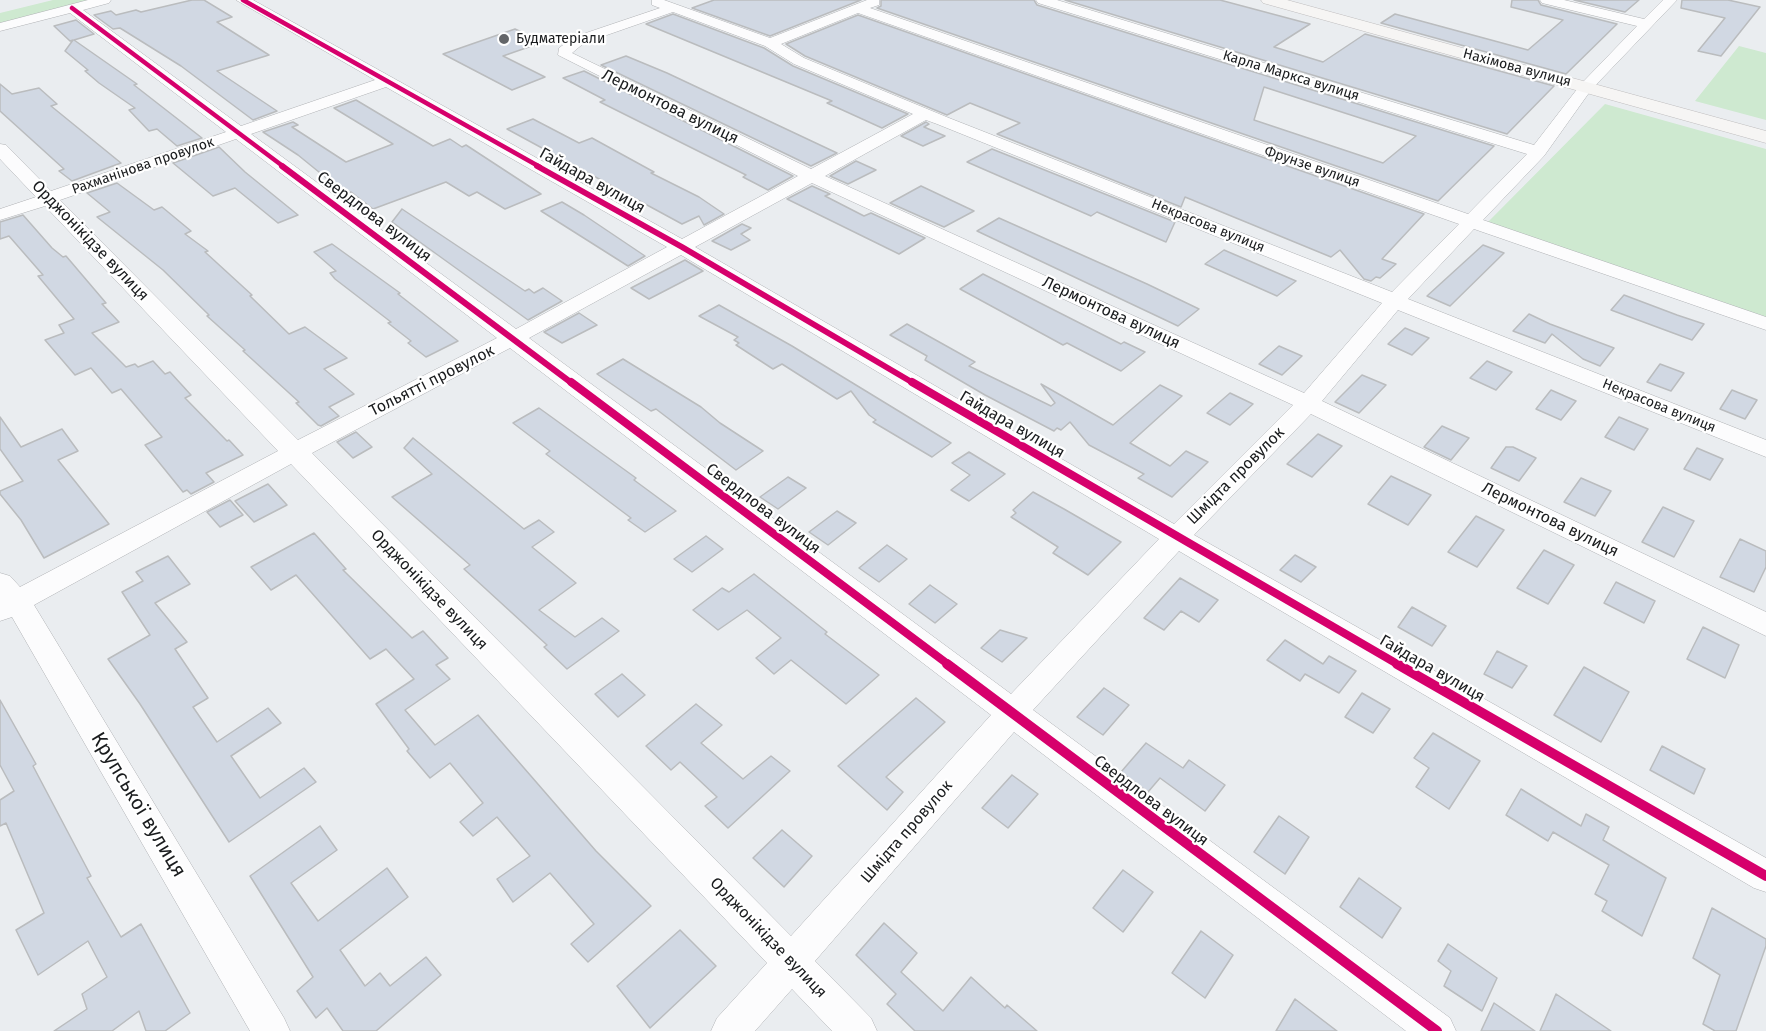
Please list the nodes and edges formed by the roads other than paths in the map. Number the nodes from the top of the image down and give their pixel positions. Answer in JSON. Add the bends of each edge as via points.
{"nodes":[{"id":1,"x":104,"y":0,"type":"edge"},
{"id":2,"x":243,"y":0,"type":"edge"},
{"id":3,"x":652,"y":0,"type":"edge"},
{"id":4,"x":880,"y":0,"type":"edge"},
{"id":5,"x":1043,"y":0,"type":"edge"},
{"id":6,"x":1269,"y":0,"type":"edge"},
{"id":7,"x":1547,"y":0,"type":"edge"},
{"id":8,"x":1670,"y":0,"type":"edge"},
{"id":9,"x":72,"y":8,"type":"junction"},
{"id":10,"x":672,"y":8,"type":"junction"},
{"id":11,"x":859,"y":9,"type":"junction"},
{"id":12,"x":1647,"y":24,"type":"junction"},
{"id":13,"x":0,"y":27,"type":"edge"},
{"id":14,"x":770,"y":44,"type":"junction"},
{"id":15,"x":388,"y":81,"type":"junction"},
{"id":16,"x":1586,"y":87,"type":"junction"},
{"id":17,"x":925,"y":114,"type":"junction"},
{"id":18,"x":240,"y":134,"type":"junction"},
{"id":19,"x":1766,"y":137,"type":"edge"},
{"id":20,"x":0,"y":149,"type":"edge"},
{"id":21,"x":1538,"y":152,"type":"junction"},
{"id":22,"x":810,"y":176,"type":"junction"},
{"id":23,"x":49,"y":198,"type":"junction"},
{"id":24,"x":0,"y":215,"type":"edge"},
{"id":25,"x":1471,"y":222,"type":"junction"},
{"id":26,"x":682,"y":247,"type":"junction"},
{"id":27,"x":1395,"y":301,"type":"junction"},
{"id":28,"x":1766,"y":324,"type":"edge"},
{"id":29,"x":514,"y":338,"type":"junction"},
{"id":30,"x":1308,"y":403,"type":"junction"},
{"id":31,"x":1766,"y":449,"type":"edge"},
{"id":32,"x":295,"y":452,"type":"junction"},
{"id":33,"x":1176,"y":537,"type":"junction"},
{"id":34,"x":6,"y":598,"type":"edge"},
{"id":35,"x":1766,"y":625,"type":"edge"},
{"id":36,"x":1012,"y":713,"type":"junction"},
{"id":37,"x":1766,"y":876,"type":"edge"},
{"id":38,"x":792,"y":963,"type":"junction"},
{"id":39,"x":271,"y":1031,"type":"edge"},
{"id":40,"x":730,"y":1031,"type":"edge"},
{"id":41,"x":858,"y":1031,"type":"edge"},
{"id":42,"x":1437,"y":1031,"type":"edge"}],
"edges":[{"from":1,"to":9,"type":"street"},
{"from":2,"to":15,"type":"street","name":"Гайдара вулиця"},
{"from":3,"to":10,"type":"street","name":"Некрасова вулиця"},
{"from":4,"to":11,"type":"street"},
{"from":5,"to":21,"type":"street","name":"Карла Маркса вулиця"},
{"from":6,"to":16,"type":"main road","name":"Нахімова вулиця"},
{"from":7,"to":12,"type":"street"},
{"from":8,"to":12,"type":"street","name":"Шмідта провулок"},
{"from":9,"to":13,"type":"street"},
{"from":9,"to":18,"type":"street","name":"Свердлова вулиця"},
{"from":10,"to":14,"type":"street","name":"Некрасова вулиця"},
{"from":10,"to":22,"type":"street","name":"Лермонтова вулиця","via":[[579,40],[564,51],[574,61]]},
{"from":11,"to":14,"type":"street"},
{"from":11,"to":25,"type":"street","name":"Фрунзе вулиця"},
{"from":12,"to":16,"type":"street","name":"Шмідта провулок"},
{"from":14,"to":17,"type":"street","name":"Некрасова вулиця","via":[[799,61]]},
{"from":15,"to":18,"type":"street","name":"Рахманінова провулок"},
{"from":15,"to":26,"type":"street","name":"Гайдара вулиця"},
{"from":16,"to":19,"type":"main road","name":"Нахімова вулиця"},
{"from":16,"to":21,"type":"street","name":"Шмідта провулок"},
{"from":17,"to":22,"type":"street","name":"Тольятті провулок"},
{"from":17,"to":27,"type":"street","name":"Некрасова вулиця"},
{"from":18,"to":23,"type":"street","name":"Рахманінова провулок"},
{"from":18,"to":29,"type":"street","name":"Свердлова вулиця"},
{"from":20,"to":23,"type":"street","name":"Орджонікідзе вулиця"},
{"from":21,"to":25,"type":"street","name":"Шмідта провулок"},
{"from":22,"to":26,"type":"street","name":"Тольятті провулок"},
{"from":22,"to":30,"type":"street","name":"Лермонтова вулиця"},
{"from":23,"to":24,"type":"street","name":"Рахманінова провулок"},
{"from":23,"to":32,"type":"street","name":"Орджонікідзе вулиця"},
{"from":25,"to":27,"type":"street","name":"Шмідта провулок"},
{"from":25,"to":28,"type":"street","name":"Фрунзе вулиця"},
{"from":26,"to":29,"type":"street","name":"Тольятті провулок"},
{"from":26,"to":33,"type":"street","name":"Гайдара вулиця"},
{"from":27,"to":30,"type":"street","name":"Шмідта провулок"},
{"from":27,"to":31,"type":"street","name":"Некрасова вулиця"},
{"from":29,"to":32,"type":"street","name":"Тольятті провулок"},
{"from":29,"to":36,"type":"street","name":"Свердлова вулиця"},
{"from":30,"to":33,"type":"street","name":"Шмідта провулок"},
{"from":30,"to":35,"type":"street","name":"Лермонтова вулиця"},
{"from":32,"to":34,"type":"street","name":"Тольятті провулок"},
{"from":32,"to":38,"type":"street","name":"Орджонікідзе вулиця"},
{"from":33,"to":36,"type":"street","name":"Шмідта провулок"},
{"from":33,"to":37,"type":"street","name":"Гайдара вулиця"},
{"from":34,"to":39,"type":"street","name":"Крупської вулиця"},
{"from":36,"to":38,"type":"street","name":"Шмідта провулок"},
{"from":36,"to":42,"type":"street","name":"Свердлова вулиця"},
{"from":38,"to":40,"type":"street","name":"Шмідта провулок"},
{"from":38,"to":41,"type":"street","name":"Орджонікідзе вулиця"}]}
